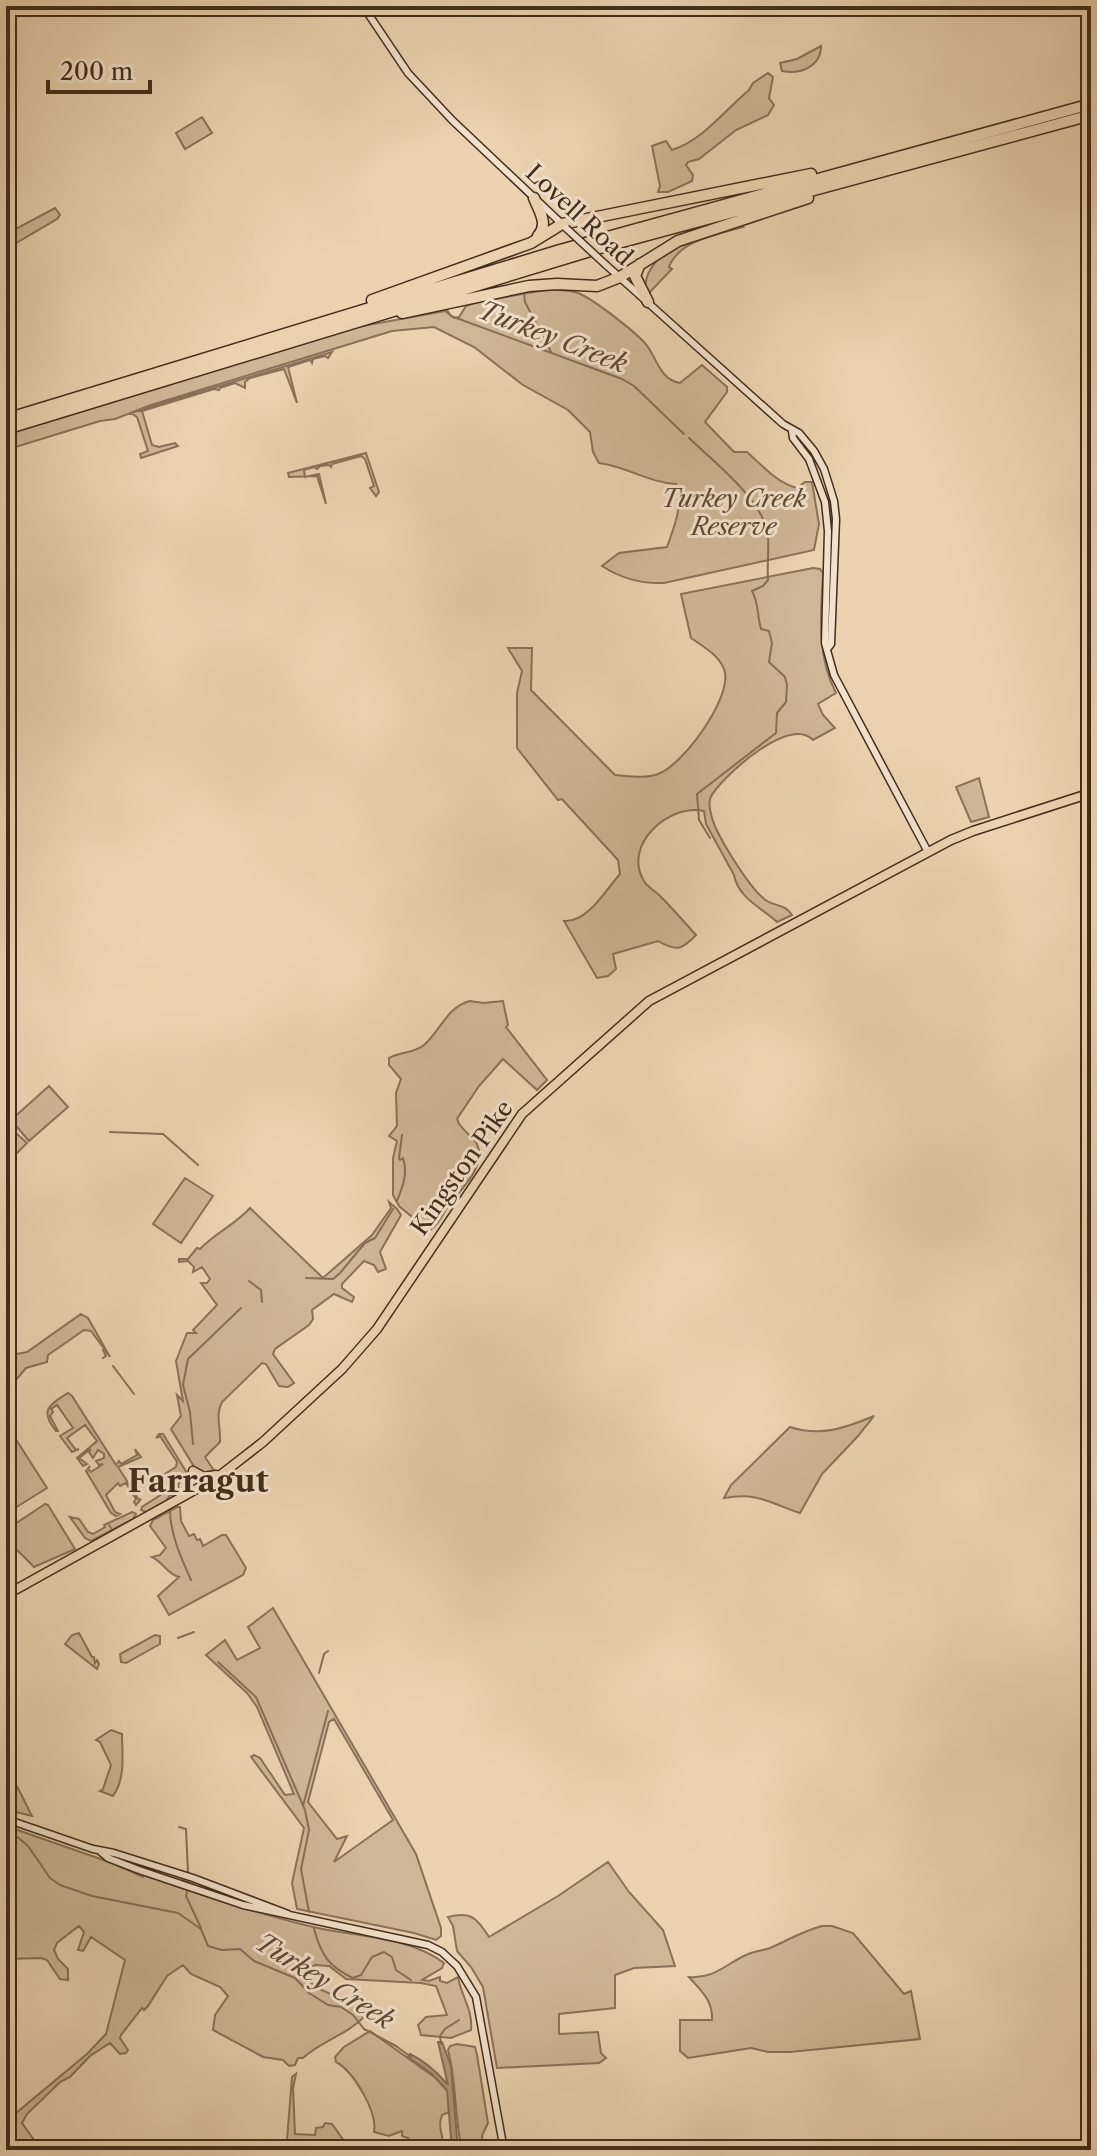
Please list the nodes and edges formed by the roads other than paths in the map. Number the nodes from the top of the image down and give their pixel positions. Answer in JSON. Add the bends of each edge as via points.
{"nodes":[{"id":1,"x":363,"y":6,"type":"edge"},
{"id":2,"x":1091,"y":104,"type":"edge"},
{"id":3,"x":1091,"y":115,"type":"edge"},
{"id":4,"x":876,"y":161,"type":"junction"},
{"id":5,"x":890,"y":170,"type":"junction"},
{"id":6,"x":534,"y":198,"type":"junction"},
{"id":7,"x":564,"y":226,"type":"junction"},
{"id":8,"x":531,"y":243,"type":"junction"},
{"id":9,"x":641,"y":263,"type":"junction"},
{"id":10,"x":620,"y":277,"type":"junction"},
{"id":11,"x":442,"y":290,"type":"junction"},
{"id":12,"x":648,"y":302,"type":"junction"},
{"id":13,"x":345,"y":325,"type":"junction"},
{"id":14,"x":306,"y":327,"type":"junction"},
{"id":15,"x":6,"y":419,"type":"edge"},
{"id":16,"x":6,"y":429,"type":"edge"},
{"id":17,"x":792,"y":431,"type":"junction"},
{"id":18,"x":824,"y":469,"type":"junction"},
{"id":19,"x":816,"y":472,"type":"junction"},
{"id":20,"x":828,"y":648,"type":"junction"},
{"id":21,"x":1091,"y":793,"type":"edge"},
{"id":22,"x":928,"y":852,"type":"junction"},
{"id":23,"x":193,"y":1471,"type":"dead end"},
{"id":24,"x":225,"y":1473,"type":"junction"},
{"id":25,"x":6,"y":1595,"type":"edge"},
{"id":26,"x":6,"y":1819,"type":"edge"},
{"id":27,"x":504,"y":2150,"type":"edge"}],
"edges":[{"from":1,"to":6,"type":"main road","name":"Lovell Road","via":[[408,73]]},
{"from":2,"to":4,"type":"highway"},
{"from":3,"to":5,"type":"highway"},
{"from":4,"to":7,"type":"highway"},
{"from":4,"to":11,"type":"highway","via":[[560,250]]},
{"from":5,"to":9,"type":"highway","via":[[692,236]]},
{"from":5,"to":11,"type":"highway"},
{"from":6,"to":7,"type":"main road","name":"Lovell Road"},
{"from":6,"to":8,"type":"highway","via":[[543,227]]},
{"from":7,"to":8,"type":"highway"},
{"from":7,"to":10,"type":"main road","name":"Lovell Road","bridge":true},
{"from":8,"to":14,"type":"highway"},
{"from":9,"to":10,"type":"highway"},
{"from":9,"to":12,"type":"highway","via":[[635,276]]},
{"from":10,"to":12,"type":"main road","name":"Lovell Road"},
{"from":10,"to":13,"type":"highway","via":[[597,286],[529,286]]},
{"from":11,"to":13,"type":"highway"},
{"from":11,"to":14,"type":"highway"},
{"from":12,"to":17,"type":"main road","name":"Lovell Road"},
{"from":13,"to":16,"type":"highway"},
{"from":14,"to":15,"type":"highway"},
{"from":17,"to":18,"type":"main road","name":"Lovell Road","via":[[803,437]]},
{"from":17,"to":19,"type":"main road","name":"Lovell Road"},
{"from":18,"to":19,"type":"main road"},
{"from":18,"to":20,"type":"main road","name":"Lovell Road","via":[[836,519]]},
{"from":19,"to":20,"type":"main road","name":"Lovell Road","via":[[828,526]]},
{"from":20,"to":22,"type":"main road","name":"Lovell Road","via":[[840,691]]},
{"from":21,"to":22,"type":"main road","name":"Kingston Pike","via":[[973,831]]},
{"from":22,"to":24,"type":"main road","name":"Kingston Pike","via":[[660,994],[540,1096],[522,1114],[356,1355]]},
{"from":23,"to":24,"type":"main road","via":[[204,1477]]},
{"from":24,"to":25,"type":"main road","name":"Kingston Pike"},
{"from":26,"to":27,"type":"main road","via":[[291,1915],[405,1938],[442,1952],[476,1997]]}]}
